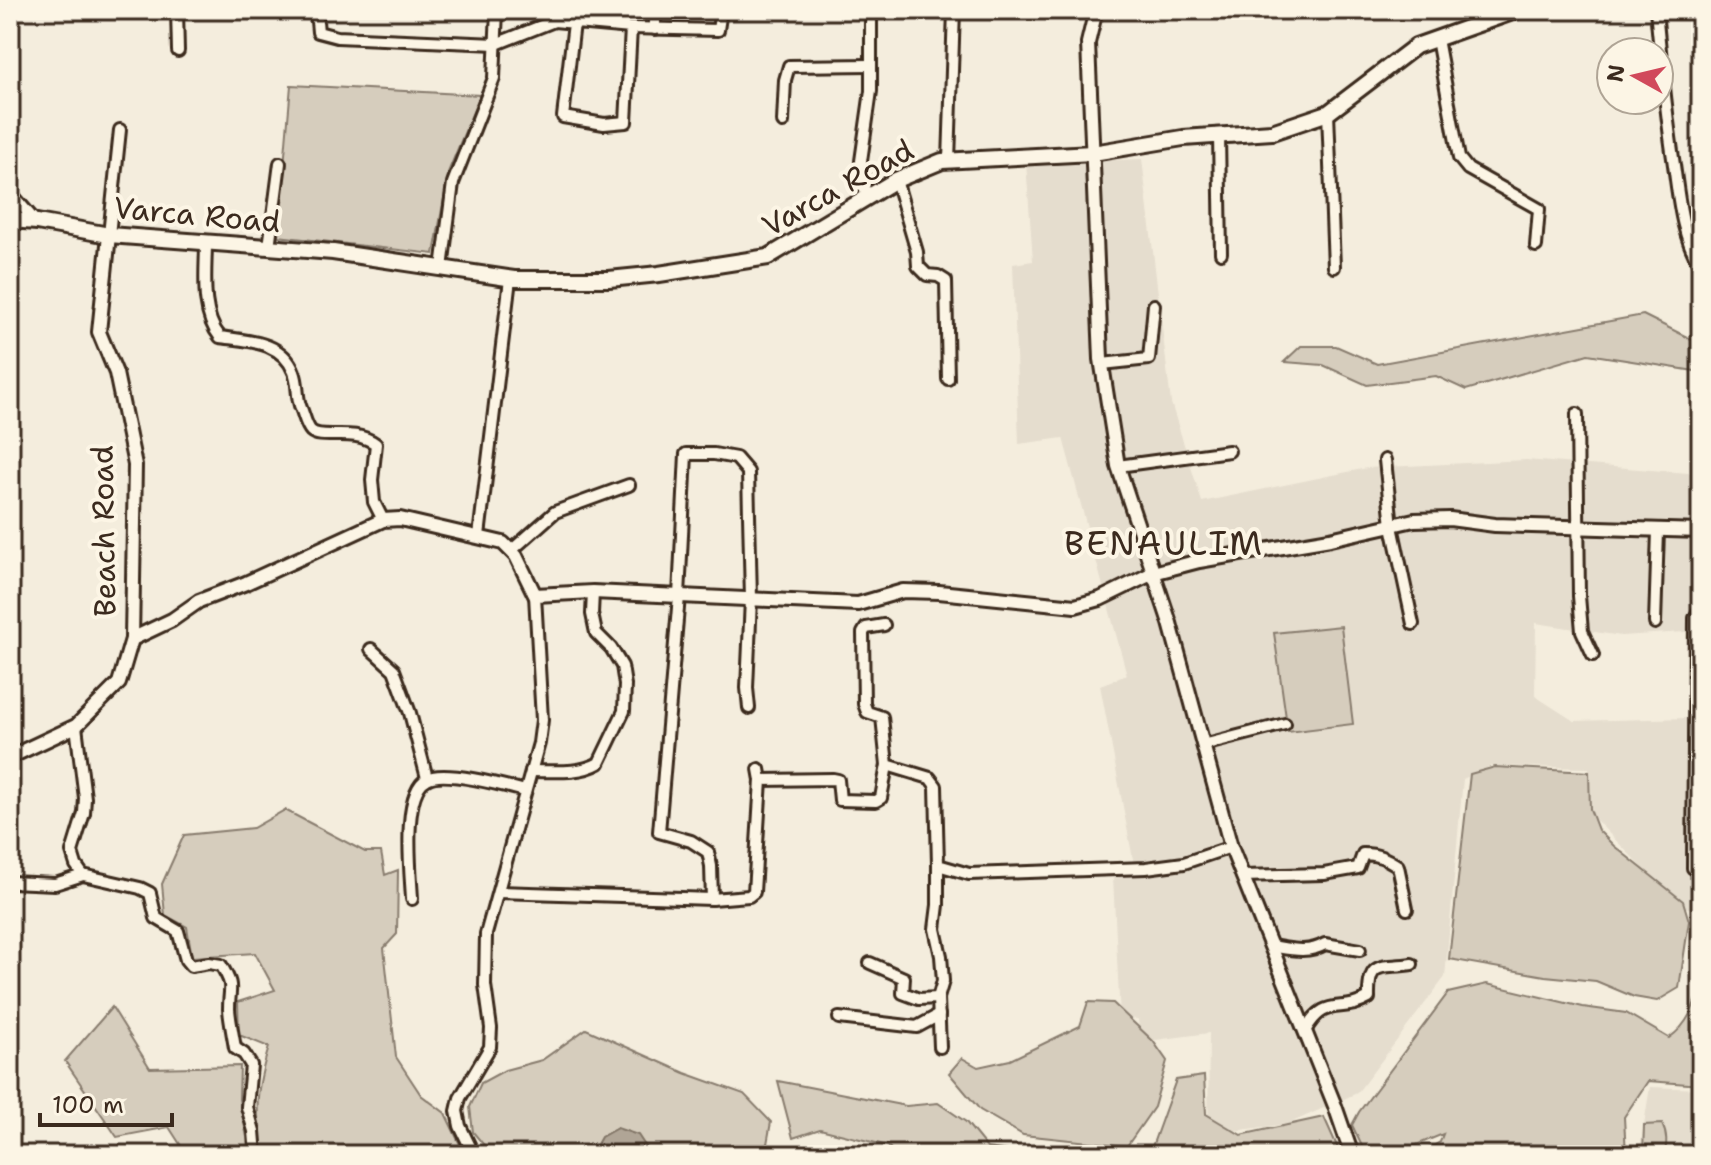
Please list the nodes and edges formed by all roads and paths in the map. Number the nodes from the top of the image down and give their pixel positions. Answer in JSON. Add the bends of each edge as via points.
{"nodes":[{"id":1,"x":177,"y":10,"type":"edge"},
{"id":2,"x":316,"y":10,"type":"edge"},
{"id":3,"x":497,"y":10,"type":"edge"},
{"id":4,"x":655,"y":10,"type":"edge"},
{"id":5,"x":721,"y":10,"type":"edge"},
{"id":6,"x":871,"y":10,"type":"edge"},
{"id":7,"x":954,"y":10,"type":"edge"},
{"id":8,"x":1096,"y":10,"type":"edge"},
{"id":9,"x":1518,"y":10,"type":"edge"},
{"id":10,"x":1656,"y":10,"type":"edge"},
{"id":11,"x":555,"y":16,"type":"edge"},
{"id":12,"x":1476,"y":17,"type":"edge"},
{"id":13,"x":574,"y":23,"type":"junction"},
{"id":14,"x":631,"y":28,"type":"junction"},
{"id":15,"x":655,"y":29,"type":"junction"},
{"id":16,"x":1437,"y":39,"type":"junction"},
{"id":17,"x":496,"y":44,"type":"junction"},
{"id":18,"x":178,"y":51,"type":"dead end"},
{"id":19,"x":871,"y":65,"type":"junction"},
{"id":20,"x":1328,"y":113,"type":"junction"},
{"id":21,"x":783,"y":122,"type":"dead end"},
{"id":22,"x":120,"y":130,"type":"dead end"},
{"id":23,"x":1219,"y":136,"type":"junction"},
{"id":24,"x":1093,"y":153,"type":"junction"},
{"id":25,"x":949,"y":161,"type":"junction"},
{"id":26,"x":280,"y":163,"type":"dead end"},
{"id":27,"x":896,"y":180,"type":"junction"},
{"id":28,"x":10,"y":192,"type":"edge"},
{"id":29,"x":866,"y":198,"type":"junction"},
{"id":30,"x":10,"y":220,"type":"edge"},
{"id":31,"x":36,"y":222,"type":"junction"},
{"id":32,"x":109,"y":235,"type":"junction"},
{"id":33,"x":206,"y":242,"type":"junction"},
{"id":34,"x":1536,"y":246,"type":"dead end"},
{"id":35,"x":269,"y":247,"type":"junction"},
{"id":36,"x":1221,"y":253,"type":"dead end"},
{"id":37,"x":1334,"y":267,"type":"dead end"},
{"id":38,"x":1701,"y":267,"type":"edge"},
{"id":39,"x":442,"y":268,"type":"junction"},
{"id":40,"x":510,"y":279,"type":"junction"},
{"id":41,"x":1154,"y":305,"type":"dead end"},
{"id":42,"x":1102,"y":364,"type":"junction"},
{"id":43,"x":948,"y":379,"type":"dead end"},
{"id":44,"x":1577,"y":414,"type":"dead end"},
{"id":45,"x":1229,"y":451,"type":"dead end"},
{"id":46,"x":1385,"y":460,"type":"dead end"},
{"id":47,"x":1118,"y":466,"type":"junction"},
{"id":48,"x":629,"y":485,"type":"dead end"},
{"id":49,"x":383,"y":520,"type":"junction"},
{"id":50,"x":1392,"y":526,"type":"junction"},
{"id":51,"x":1578,"y":526,"type":"junction"},
{"id":52,"x":1658,"y":531,"type":"junction"},
{"id":53,"x":1701,"y":531,"type":"edge"},
{"id":54,"x":479,"y":536,"type":"junction"},
{"id":55,"x":511,"y":551,"type":"junction"},
{"id":56,"x":1153,"y":573,"type":"junction"},
{"id":57,"x":593,"y":592,"type":"junction"},
{"id":58,"x":535,"y":595,"type":"junction"},
{"id":59,"x":679,"y":596,"type":"junction"},
{"id":60,"x":751,"y":599,"type":"junction"},
{"id":61,"x":1701,"y":607,"type":"edge"},
{"id":62,"x":1655,"y":623,"type":"dead end"},
{"id":63,"x":1413,"y":624,"type":"dead end"},
{"id":64,"x":884,"y":625,"type":"dead end"},
{"id":65,"x":132,"y":639,"type":"junction"},
{"id":66,"x":371,"y":649,"type":"dead end"},
{"id":67,"x":1593,"y":655,"type":"dead end"},
{"id":68,"x":749,"y":708,"type":"dead end"},
{"id":69,"x":1285,"y":724,"type":"dead end"},
{"id":70,"x":76,"y":726,"type":"junction"},
{"id":71,"x":1698,"y":732,"type":"edge"},
{"id":72,"x":1203,"y":745,"type":"junction"},
{"id":73,"x":10,"y":757,"type":"edge"},
{"id":74,"x":887,"y":765,"type":"junction"},
{"id":75,"x":531,"y":771,"type":"junction"},
{"id":76,"x":427,"y":778,"type":"junction"},
{"id":77,"x":525,"y":791,"type":"junction"},
{"id":78,"x":1697,"y":794,"type":"edge"},
{"id":79,"x":1231,"y":847,"type":"junction"},
{"id":80,"x":938,"y":865,"type":"junction"},
{"id":81,"x":1693,"y":868,"type":"dead end"},
{"id":82,"x":83,"y":875,"type":"junction"},
{"id":83,"x":1242,"y":876,"type":"junction"},
{"id":84,"x":10,"y":882,"type":"edge"},
{"id":85,"x":499,"y":892,"type":"junction"},
{"id":86,"x":412,"y":899,"type":"dead end"},
{"id":87,"x":712,"y":899,"type":"junction"},
{"id":88,"x":1407,"y":909,"type":"dead end"},
{"id":89,"x":1271,"y":946,"type":"junction"},
{"id":90,"x":1360,"y":950,"type":"dead end"},
{"id":91,"x":870,"y":963,"type":"dead end"},
{"id":92,"x":1412,"y":964,"type":"dead end"},
{"id":93,"x":938,"y":998,"type":"junction"},
{"id":94,"x":939,"y":1015,"type":"junction"},
{"id":95,"x":839,"y":1018,"type":"dead end"},
{"id":96,"x":1305,"y":1031,"type":"junction"},
{"id":97,"x":940,"y":1047,"type":"dead end"},
{"id":98,"x":256,"y":1155,"type":"edge"},
{"id":99,"x":474,"y":1155,"type":"edge"},
{"id":100,"x":1352,"y":1155,"type":"edge"}],
"edges":[{"from":1,"to":18,"type":"street"},
{"from":2,"to":17,"type":"street","via":[[318,32],[337,37]]},
{"from":3,"to":17,"type":"street"},
{"from":4,"to":15,"type":"street"},
{"from":5,"to":15,"type":"street","via":[[718,30]]},
{"from":6,"to":19,"type":"street"},
{"from":7,"to":25,"type":"street"},
{"from":8,"to":24,"type":"street","via":[[1088,43]]},
{"from":9,"to":12,"type":"main road","name":"Varca Road"},
{"from":10,"to":38,"type":"street","via":[[1681,212]]},
{"from":11,"to":13,"type":"street"},
{"from":11,"to":17,"type":"street"},
{"from":12,"to":16,"type":"main road","name":"Varca Road"},
{"from":13,"to":14,"type":"street"},
{"from":13,"to":14,"type":"street","via":[[563,117],[604,124],[626,122]]},
{"from":14,"to":15,"type":"street"},
{"from":16,"to":20,"type":"main road","name":"Varca Road","via":[[1416,46]]},
{"from":16,"to":34,"type":"street","via":[[1459,158],[1468,169],[1539,209]]},
{"from":17,"to":39,"type":"street","via":[[494,78],[453,183]]},
{"from":19,"to":21,"type":"street","via":[[789,66]]},
{"from":19,"to":29,"type":"street","via":[[861,161]]},
{"from":20,"to":23,"type":"main road","name":"Varca Road","via":[[1272,132]]},
{"from":20,"to":37,"type":"street"},
{"from":22,"to":32,"type":"street"},
{"from":23,"to":24,"type":"main road","name":"Varca Road"},
{"from":23,"to":36,"type":"street"},
{"from":24,"to":25,"type":"main road","name":"Varca Road"},
{"from":24,"to":42,"type":"street"},
{"from":25,"to":27,"type":"main road","name":"Varca Road"},
{"from":26,"to":35,"type":"street"},
{"from":27,"to":29,"type":"main road","name":"Varca Road"},
{"from":27,"to":43,"type":"street","via":[[918,266],[946,281]]},
{"from":28,"to":31,"type":"street"},
{"from":29,"to":40,"type":"main road","name":"Varca Road","via":[[768,257],[609,279]]},
{"from":30,"to":31,"type":"main road","name":"Varca Road"},
{"from":31,"to":32,"type":"main road","name":"Varca Road"},
{"from":32,"to":33,"type":"main road","name":"Varca Road"},
{"from":32,"to":65,"type":"street","name":"Beach Road","via":[[99,332],[116,373],[135,465]]},
{"from":33,"to":35,"type":"main road","name":"Varca Road"},
{"from":33,"to":49,"type":"street","via":[[213,329],[220,337],[264,344],[288,362],[310,430],[367,437],[376,444],[374,502]]},
{"from":35,"to":39,"type":"main road","name":"Varca Road"},
{"from":39,"to":40,"type":"main road","name":"Varca Road"},
{"from":40,"to":54,"type":"street"},
{"from":41,"to":42,"type":"street","via":[[1149,359]]},
{"from":42,"to":47,"type":"street"},
{"from":44,"to":51,"type":"street"},
{"from":45,"to":47,"type":"street"},
{"from":46,"to":50,"type":"street"},
{"from":47,"to":56,"type":"street"},
{"from":48,"to":55,"type":"street","via":[[555,512]]},
{"from":49,"to":54,"type":"street"},
{"from":49,"to":65,"type":"street","via":[[199,601]]},
{"from":50,"to":51,"type":"street","via":[[1450,519]]},
{"from":50,"to":56,"type":"street"},
{"from":50,"to":63,"type":"street"},
{"from":51,"to":52,"type":"street"},
{"from":51,"to":67,"type":"street","via":[[1582,631]]},
{"from":52,"to":53,"type":"street"},
{"from":52,"to":62,"type":"street"},
{"from":54,"to":55,"type":"street"},
{"from":55,"to":58,"type":"street"},
{"from":56,"to":60,"type":"street","via":[[1075,606],[903,591],[858,604]]},
{"from":56,"to":72,"type":"street"},
{"from":57,"to":58,"type":"street"},
{"from":57,"to":59,"type":"street"},
{"from":57,"to":75,"type":"street","via":[[596,633],[622,666],[624,711],[599,763],[561,772]]},
{"from":58,"to":75,"type":"street","via":[[542,720]]},
{"from":59,"to":60,"type":"street"},
{"from":59,"to":60,"type":"street","via":[[686,454],[714,454],[736,458],[748,472]]},
{"from":59,"to":87,"type":"street","via":[[659,832],[708,852]]},
{"from":60,"to":68,"type":"street"},
{"from":61,"to":71,"type":"street","via":[[1695,618]]},
{"from":64,"to":74,"type":"street","via":[[863,633],[864,683],[867,712],[882,717]]},
{"from":65,"to":70,"type":"street","name":"Beach Road","via":[[119,683]]},
{"from":66,"to":76,"type":"street","via":[[394,670]]},
{"from":69,"to":72,"type":"street"},
{"from":70,"to":73,"type":"street","name":"Beach Road"},
{"from":70,"to":82,"type":"street","via":[[85,798],[72,852]]},
{"from":71,"to":78,"type":"street"},
{"from":72,"to":79,"type":"street"},
{"from":74,"to":80,"type":"street","via":[[930,778],[936,786]]},
{"from":74,"to":87,"type":"street","via":[[876,801],[840,800],[838,780],[760,774],[754,892]]},
{"from":75,"to":77,"type":"street"},
{"from":76,"to":77,"type":"street","via":[[471,779]]},
{"from":76,"to":86,"type":"street","via":[[412,806]]},
{"from":77,"to":85,"type":"street"},
{"from":78,"to":81,"type":"street"},
{"from":79,"to":80,"type":"street","via":[[1184,863],[1146,868],[969,874]]},
{"from":79,"to":83,"type":"street"},
{"from":80,"to":93,"type":"street","via":[[935,929],[943,981]]},
{"from":82,"to":84,"type":"street","via":[[55,884]]},
{"from":82,"to":98,"type":"street","via":[[150,893],[156,918],[178,931],[191,966],[221,965],[232,994],[235,1048],[251,1065],[247,1107]]},
{"from":83,"to":88,"type":"street","via":[[1324,874],[1358,868],[1363,854],[1374,854],[1398,866]]},
{"from":83,"to":89,"type":"street"},
{"from":85,"to":87,"type":"street"},
{"from":85,"to":99,"type":"street","via":[[486,934],[490,1047],[457,1111]]},
{"from":89,"to":90,"type":"street","via":[[1300,951],[1325,944]]},
{"from":89,"to":96,"type":"street"},
{"from":91,"to":93,"type":"street","via":[[904,978],[903,993]]},
{"from":92,"to":96,"type":"street","via":[[1378,967],[1369,980],[1369,998],[1323,1009]]},
{"from":93,"to":94,"type":"street"},
{"from":94,"to":95,"type":"street","via":[[917,1027]]},
{"from":94,"to":97,"type":"street"},
{"from":96,"to":100,"type":"street"}]}
